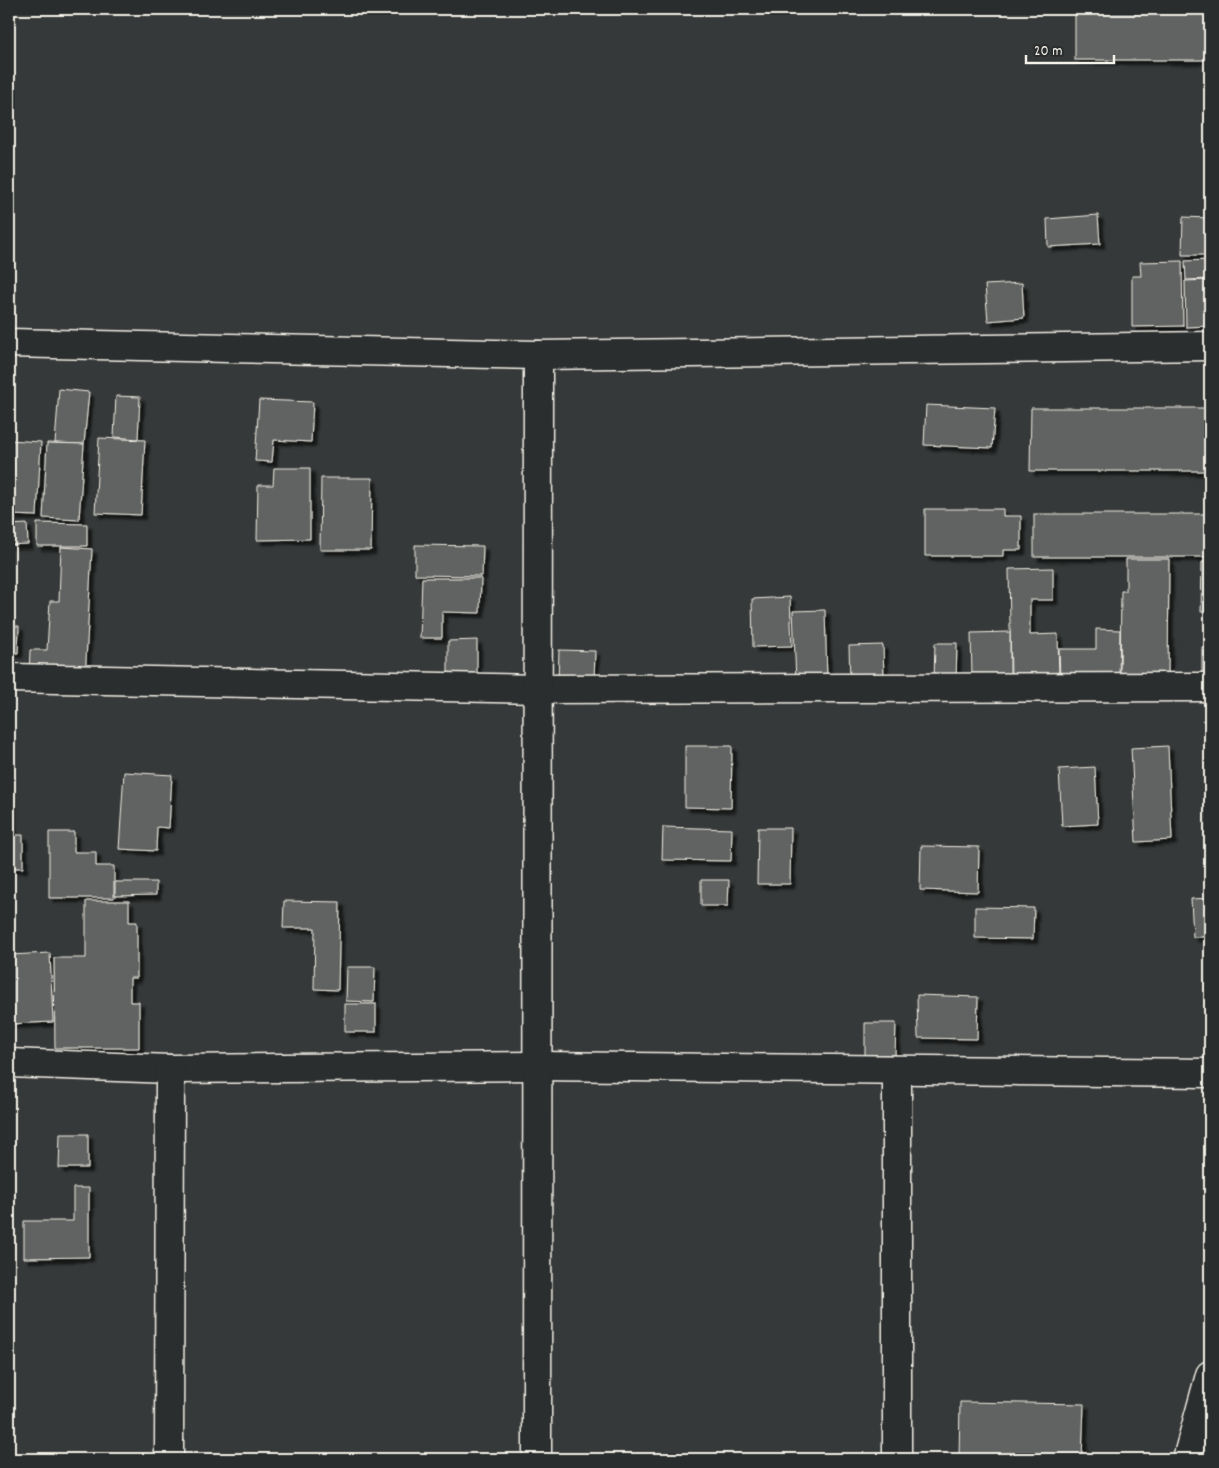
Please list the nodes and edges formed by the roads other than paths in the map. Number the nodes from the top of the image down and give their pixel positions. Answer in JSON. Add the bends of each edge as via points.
{"nodes":[{"id":1,"x":9,"y":343,"type":"edge"},
{"id":2,"x":1210,"y":346,"type":"edge"},
{"id":3,"x":538,"y":355,"type":"junction"},
{"id":4,"x":9,"y":678,"type":"edge"},
{"id":5,"x":1210,"y":687,"type":"edge"},
{"id":6,"x":538,"y":689,"type":"junction"},
{"id":7,"x":9,"y":1064,"type":"edge"},
{"id":8,"x":538,"y":1066,"type":"junction"},
{"id":9,"x":170,"y":1069,"type":"junction"},
{"id":10,"x":897,"y":1070,"type":"junction"},
{"id":11,"x":1210,"y":1073,"type":"edge"},
{"id":12,"x":1210,"y":1375,"type":"edge"},
{"id":13,"x":169,"y":1459,"type":"edge"},
{"id":14,"x":537,"y":1459,"type":"edge"},
{"id":15,"x":898,"y":1459,"type":"edge"},
{"id":16,"x":1188,"y":1459,"type":"edge"}],
"edges":[{"from":1,"to":3,"type":"street"},
{"from":2,"to":3,"type":"street"},
{"from":3,"to":6,"type":"street"},
{"from":4,"to":6,"type":"street"},
{"from":5,"to":6,"type":"street"},
{"from":6,"to":8,"type":"street"},
{"from":7,"to":9,"type":"street"},
{"from":8,"to":9,"type":"street"},
{"from":8,"to":10,"type":"street"},
{"from":8,"to":14,"type":"street"},
{"from":9,"to":13,"type":"street"},
{"from":10,"to":11,"type":"street"},
{"from":10,"to":15,"type":"street"},
{"from":12,"to":16,"type":"street"}]}
